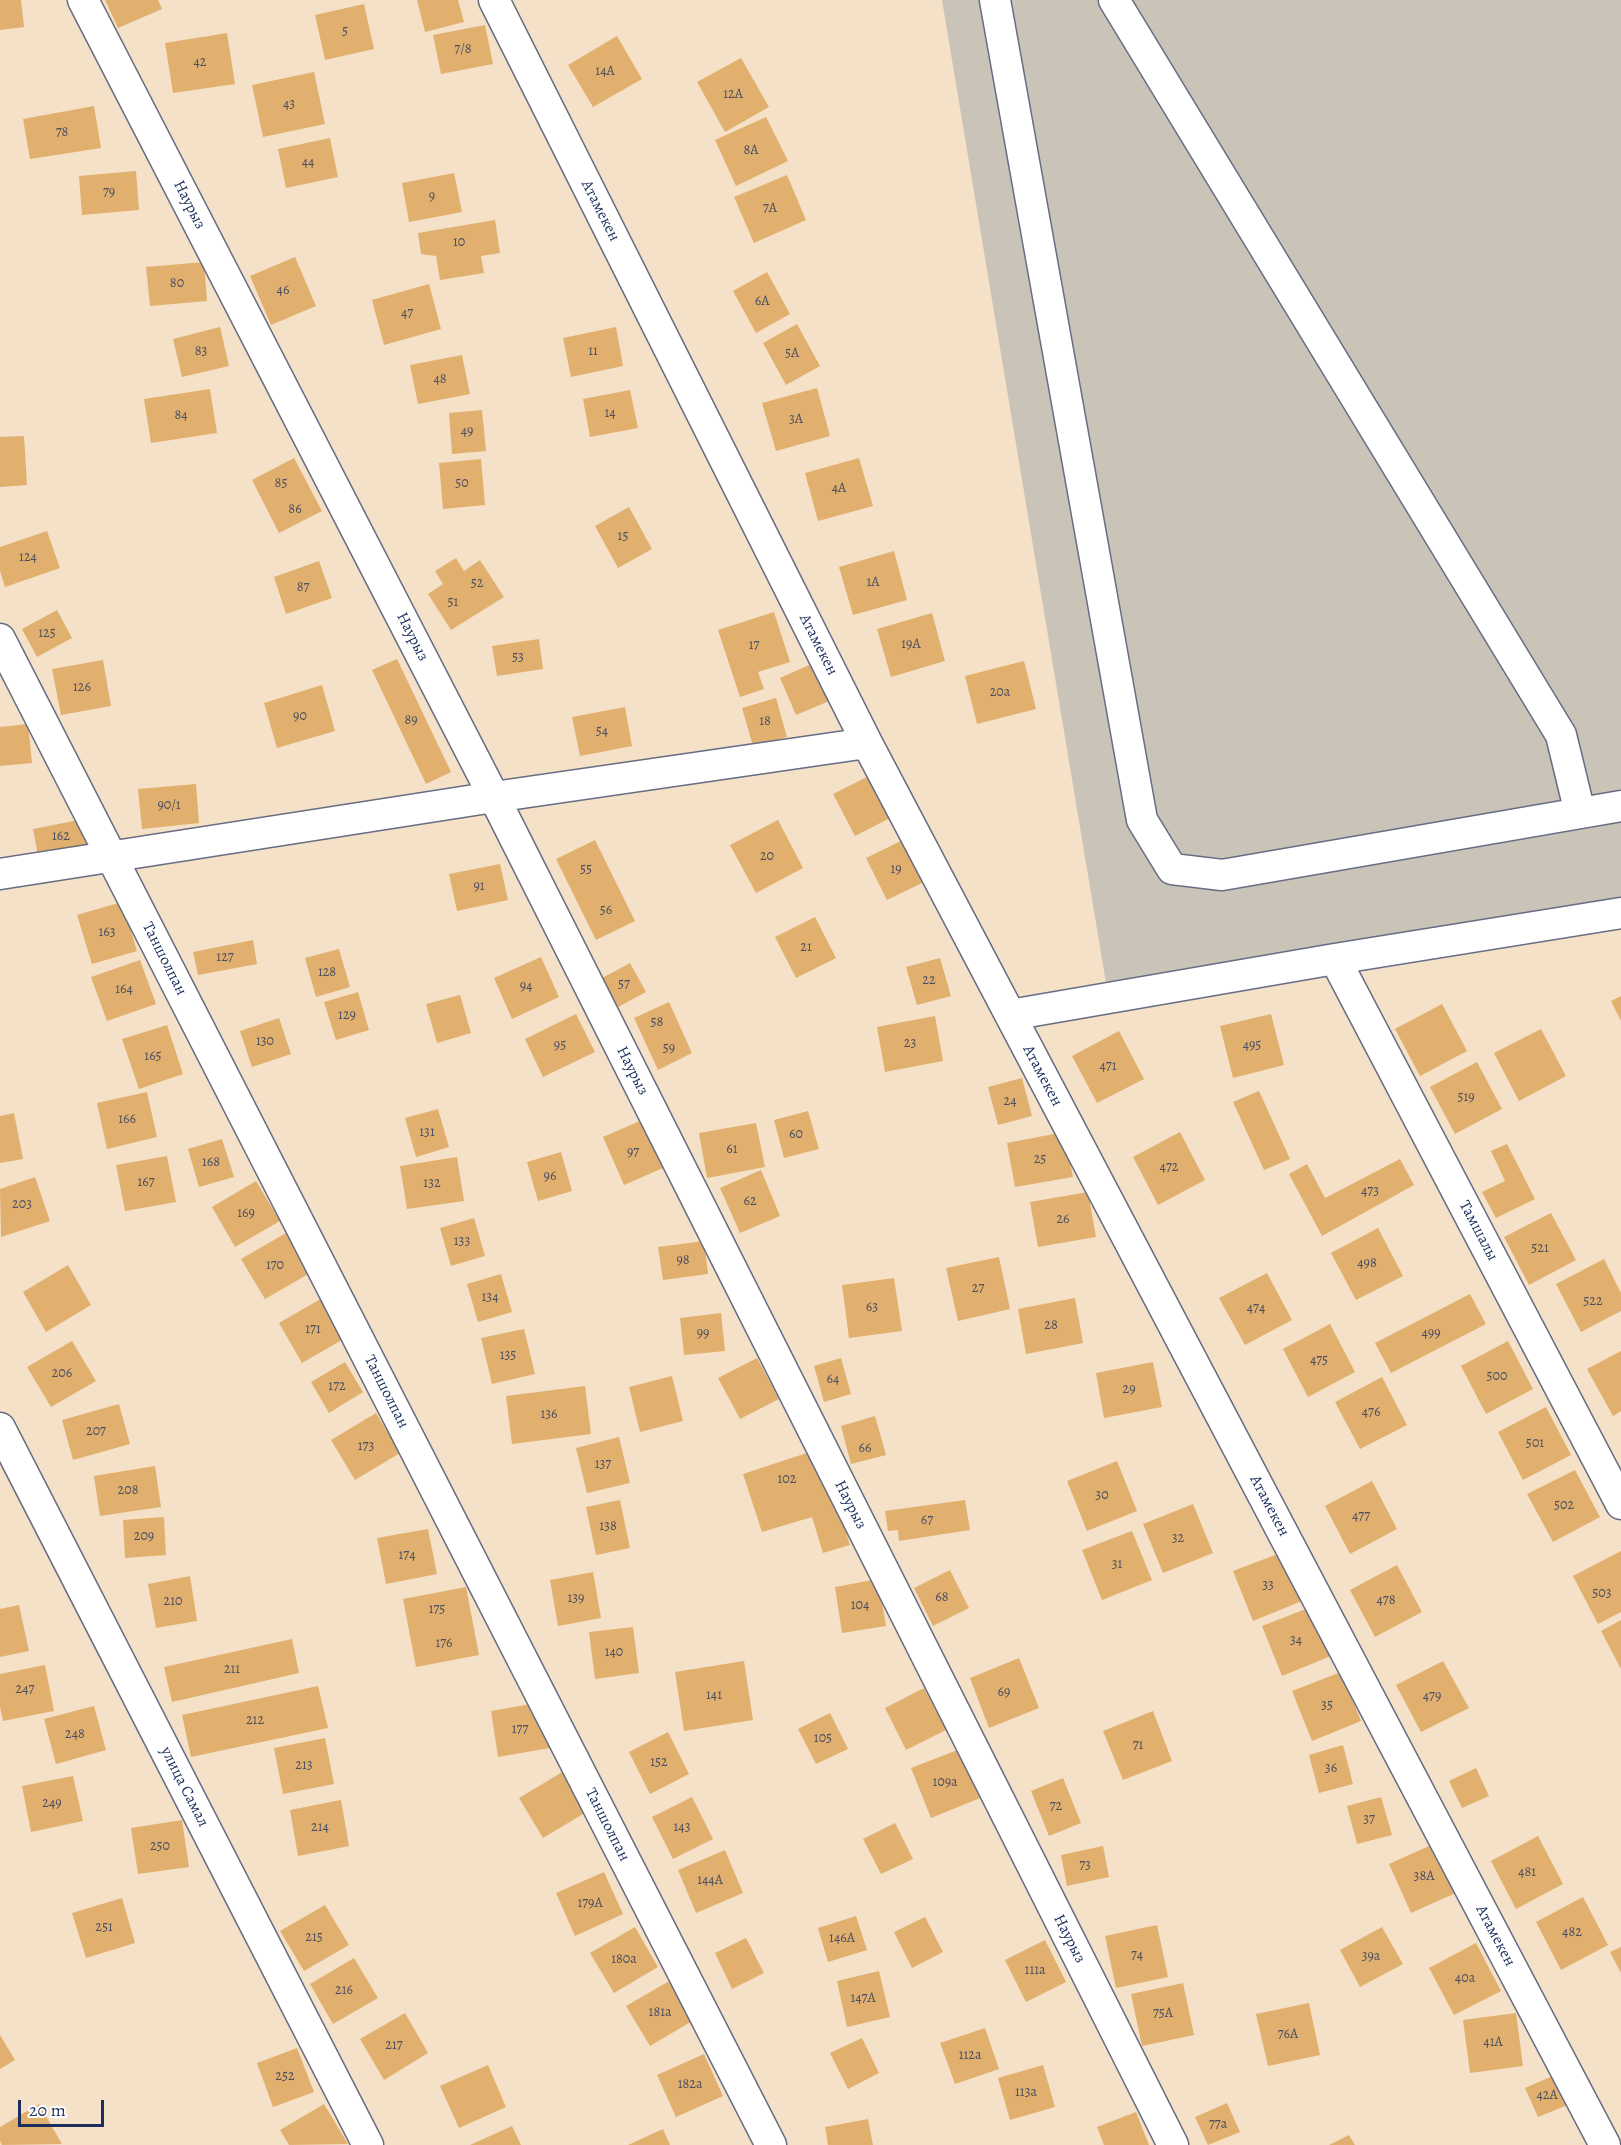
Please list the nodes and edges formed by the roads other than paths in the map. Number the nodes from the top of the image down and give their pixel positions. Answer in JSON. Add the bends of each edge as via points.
{"nodes":[{"id":1,"x":83,"y":0,"type":"edge"},
{"id":2,"x":494,"y":0,"type":"edge"},
{"id":3,"x":995,"y":0,"type":"edge"},
{"id":4,"x":1114,"y":0,"type":"edge"},
{"id":5,"x":0,"y":639,"type":"edge"},
{"id":6,"x":867,"y":743,"type":"junction"},
{"id":7,"x":494,"y":797,"type":"junction"},
{"id":8,"x":1621,"y":806,"type":"edge"},
{"id":9,"x":1580,"y":813,"type":"junction"},
{"id":10,"x":112,"y":857,"type":"junction"},
{"id":11,"x":0,"y":874,"type":"edge"},
{"id":12,"x":1621,"y":914,"type":"edge"},
{"id":13,"x":1335,"y":959,"type":"junction"},
{"id":14,"x":1010,"y":1015,"type":"junction"},
{"id":15,"x":0,"y":1428,"type":"edge"},
{"id":16,"x":1621,"y":1503,"type":"edge"},
{"id":17,"x":368,"y":2145,"type":"edge"},
{"id":18,"x":771,"y":2145,"type":"edge"},
{"id":19,"x":1173,"y":2145,"type":"edge"},
{"id":20,"x":1605,"y":2145,"type":"edge"}],
"edges":[{"from":1,"to":7,"type":"street","name":"Наурыз"},
{"from":2,"to":6,"type":"street","name":"Атамекен"},
{"from":3,"to":9,"type":"street","via":[[1142,820],[1172,869],[1222,875]]},
{"from":4,"to":9,"type":"street","via":[[1560,735]]},
{"from":5,"to":10,"type":"street","name":"Таншолпан"},
{"from":6,"to":7,"type":"street"},
{"from":6,"to":14,"type":"street","name":"Атамекен"},
{"from":7,"to":10,"type":"street"},
{"from":7,"to":19,"type":"street","name":"Наурыз"},
{"from":8,"to":9,"type":"street"},
{"from":10,"to":11,"type":"street"},
{"from":10,"to":18,"type":"street","name":"Таншолпан"},
{"from":12,"to":13,"type":"street"},
{"from":13,"to":14,"type":"street"},
{"from":13,"to":16,"type":"street","name":"Тамшалы"},
{"from":14,"to":20,"type":"street","name":"Атамекен"},
{"from":15,"to":17,"type":"street","name":"улица Самал"}]}
